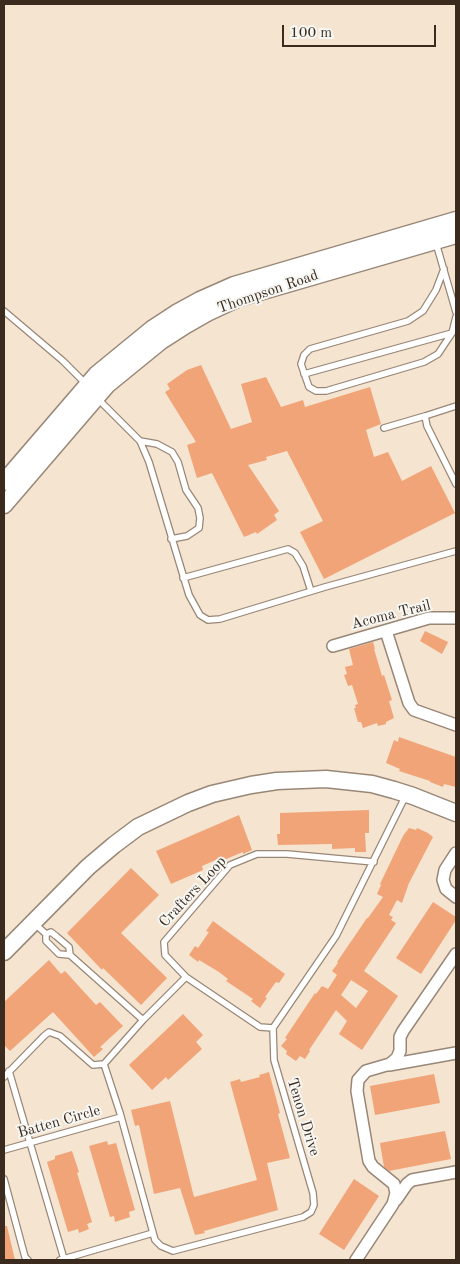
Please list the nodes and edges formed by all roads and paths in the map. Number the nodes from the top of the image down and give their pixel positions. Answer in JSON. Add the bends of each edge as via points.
{"nodes":[{"id":1,"x":456,"y":220,"type":"edge"},
{"id":2,"x":433,"y":234,"type":"junction"},
{"id":3,"x":456,"y":235,"type":"edge"},
{"id":4,"x":444,"y":269,"type":"junction"},
{"id":5,"x":4,"y":311,"type":"edge"},
{"id":6,"x":456,"y":312,"type":"edge"},
{"id":7,"x":456,"y":317,"type":"edge"},
{"id":8,"x":452,"y":333,"type":"junction"},
{"id":9,"x":304,"y":374,"type":"junction"},
{"id":10,"x":92,"y":391,"type":"junction"},
{"id":11,"x":456,"y":406,"type":"edge"},
{"id":12,"x":425,"y":416,"type":"junction"},
{"id":13,"x":384,"y":428,"type":"dead end"},
{"id":14,"x":140,"y":441,"type":"junction"},
{"id":15,"x":4,"y":482,"type":"edge"},
{"id":16,"x":456,"y":484,"type":"edge"},
{"id":17,"x":4,"y":505,"type":"edge"},
{"id":18,"x":171,"y":539,"type":"junction"},
{"id":19,"x":456,"y":551,"type":"edge"},
{"id":20,"x":183,"y":578,"type":"junction"},
{"id":21,"x":311,"y":591,"type":"junction"},
{"id":22,"x":456,"y":618,"type":"edge"},
{"id":23,"x":386,"y":630,"type":"junction"},
{"id":24,"x":333,"y":646,"type":"dead end"},
{"id":25,"x":456,"y":725,"type":"edge"},
{"id":26,"x":407,"y":794,"type":"junction"},
{"id":27,"x":456,"y":813,"type":"edge"},
{"id":28,"x":456,"y":853,"type":"edge"},
{"id":29,"x":374,"y":862,"type":"junction"},
{"id":30,"x":456,"y":897,"type":"edge"},
{"id":31,"x":33,"y":923,"type":"junction"},
{"id":32,"x":46,"y":934,"type":"junction"},
{"id":33,"x":4,"y":952,"type":"edge"},
{"id":34,"x":456,"y":954,"type":"edge"},
{"id":35,"x":70,"y":956,"type":"junction"},
{"id":36,"x":186,"y":977,"type":"junction"},
{"id":37,"x":143,"y":1020,"type":"junction"},
{"id":38,"x":273,"y":1028,"type":"junction"},
{"id":39,"x":456,"y":1053,"type":"edge"},
{"id":40,"x":104,"y":1064,"type":"junction"},
{"id":41,"x":385,"y":1065,"type":"junction"},
{"id":42,"x":9,"y":1071,"type":"junction"},
{"id":43,"x":4,"y":1077,"type":"edge"},
{"id":44,"x":121,"y":1117,"type":"junction"},
{"id":45,"x":30,"y":1143,"type":"junction"},
{"id":46,"x":4,"y":1150,"type":"edge"},
{"id":47,"x":456,"y":1172,"type":"edge"},
{"id":48,"x":4,"y":1179,"type":"edge"},
{"id":49,"x":393,"y":1204,"type":"junction"},
{"id":50,"x":153,"y":1233,"type":"junction"},
{"id":51,"x":28,"y":1260,"type":"edge"},
{"id":52,"x":62,"y":1260,"type":"edge"},
{"id":53,"x":356,"y":1260,"type":"edge"}],
"edges":[{"from":1,"to":2,"type":"street","name":"Thompson Road"},
{"from":2,"to":3,"type":"street","name":"Thompson Road"},
{"from":2,"to":4,"type":"lane"},
{"from":2,"to":10,"type":"street","name":"Thompson Road","via":[[255,286],[161,341]]},
{"from":4,"to":6,"type":"lane"},
{"from":4,"to":9,"type":"lane","via":[[423,311],[408,321],[310,350],[301,364]]},
{"from":5,"to":10,"type":"lane","via":[[63,361]]},
{"from":7,"to":8,"type":"lane"},
{"from":8,"to":9,"type":"lane"},
{"from":8,"to":9,"type":"lane","via":[[438,354],[424,362],[326,391],[316,391],[309,386]]},
{"from":10,"to":14,"type":"lane"},
{"from":10,"to":15,"type":"street","name":"Thompson Road"},
{"from":10,"to":17,"type":"street","name":"Thompson Road"},
{"from":11,"to":12,"type":"lane"},
{"from":12,"to":13,"type":"lane"},
{"from":12,"to":16,"type":"lane"},
{"from":14,"to":18,"type":"lane"},
{"from":14,"to":18,"type":"lane","via":[[157,444],[172,452],[186,490],[198,508],[199,528],[187,536]]},
{"from":18,"to":20,"type":"lane"},
{"from":19,"to":21,"type":"lane"},
{"from":20,"to":21,"type":"lane","via":[[200,615],[208,620]]},
{"from":20,"to":21,"type":"lane","via":[[288,550],[295,553],[303,566]]},
{"from":22,"to":23,"type":"street","name":"Acoma Trail","via":[[429,618]]},
{"from":23,"to":24,"type":"street","name":"Acoma Trail"},
{"from":23,"to":25,"type":"street","via":[[414,710]]},
{"from":26,"to":27,"type":"street"},
{"from":26,"to":29,"type":"lane"},
{"from":26,"to":31,"type":"street","via":[[372,784],[326,779],[277,781],[212,794],[145,824],[114,845]]},
{"from":28,"to":30,"type":"street","via":[[442,877],[444,886]]},
{"from":29,"to":36,"type":"lane","name":"Crafters Loop","via":[[257,854],[230,866],[164,942],[165,955]]},
{"from":29,"to":38,"type":"lane","via":[[336,936]]},
{"from":31,"to":32,"type":"lane"},
{"from":31,"to":33,"type":"street"},
{"from":32,"to":35,"type":"lane","via":[[46,941],[59,954]]},
{"from":32,"to":35,"type":"lane","via":[[51,932],[68,947]]},
{"from":34,"to":41,"type":"street","via":[[403,1031],[397,1058]]},
{"from":35,"to":37,"type":"lane"},
{"from":36,"to":37,"type":"lane"},
{"from":36,"to":38,"type":"lane","name":"Crafters Loop","via":[[260,1027]]},
{"from":37,"to":40,"type":"lane"},
{"from":38,"to":50,"type":"lane","name":"Tenon Drive","via":[[274,1060],[313,1193],[311,1212],[303,1217],[173,1251],[161,1246]]},
{"from":39,"to":41,"type":"street"},
{"from":40,"to":42,"type":"lane","via":[[92,1065],[60,1036],[49,1032]]},
{"from":40,"to":44,"type":"lane","name":"Batten Circle"},
{"from":41,"to":49,"type":"street","via":[[363,1073],[356,1091],[369,1161],[394,1184]]},
{"from":42,"to":43,"type":"lane"},
{"from":42,"to":45,"type":"lane"},
{"from":44,"to":45,"type":"lane","name":"Batten Circle"},
{"from":44,"to":50,"type":"lane","name":"Batten Circle"},
{"from":45,"to":46,"type":"lane","name":"Batten Circle"},
{"from":45,"to":52,"type":"lane"},
{"from":47,"to":49,"type":"street","via":[[412,1180]]},
{"from":48,"to":51,"type":"lane"},
{"from":49,"to":53,"type":"street"},
{"from":50,"to":52,"type":"lane"}]}
